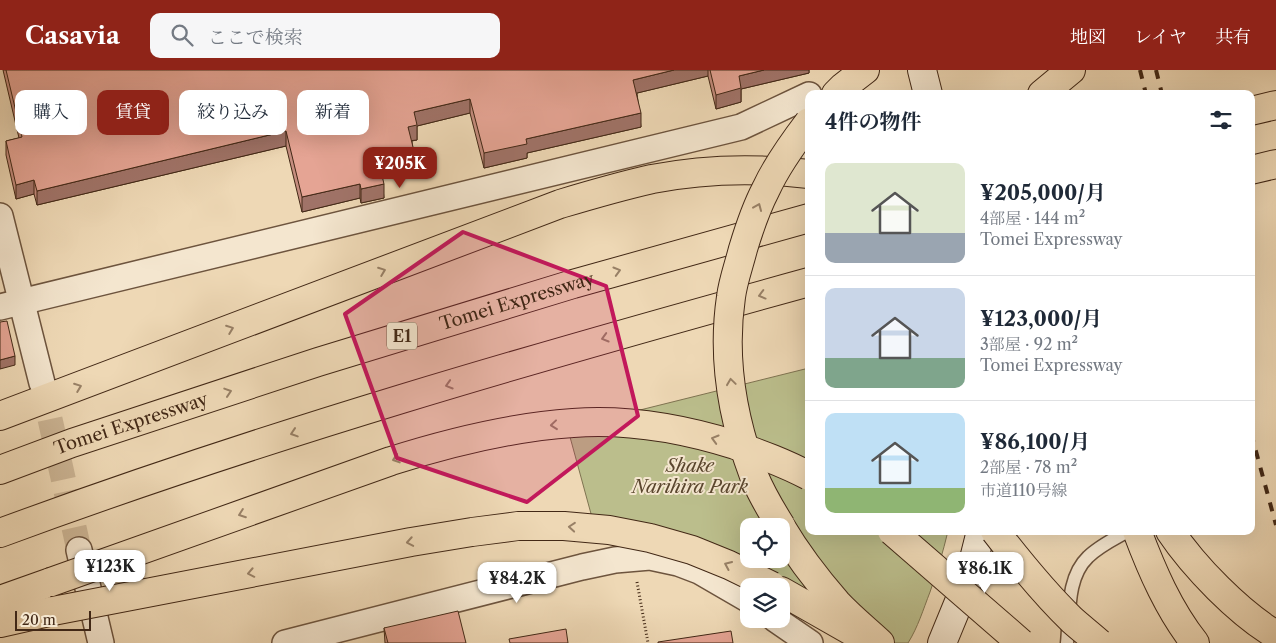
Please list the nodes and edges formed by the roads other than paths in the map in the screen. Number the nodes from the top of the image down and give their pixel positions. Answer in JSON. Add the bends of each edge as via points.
{"nodes":[{"id":1,"x":864,"y":70,"type":"edge"},
{"id":2,"x":922,"y":70,"type":"edge"},
{"id":3,"x":1071,"y":70,"type":"edge"},
{"id":4,"x":821,"y":90,"type":"edge"},
{"id":5,"x":840,"y":90,"type":"edge"},
{"id":6,"x":927,"y":90,"type":"edge"},
{"id":7,"x":1047,"y":90,"type":"edge"},
{"id":8,"x":805,"y":97,"type":"edge"},
{"id":9,"x":1276,"y":105,"type":"edge"},
{"id":10,"x":1255,"y":110,"type":"edge"},
{"id":11,"x":805,"y":127,"type":"edge"},
{"id":12,"x":1276,"y":164,"type":"edge"},
{"id":13,"x":1255,"y":169,"type":"edge"},
{"id":14,"x":805,"y":173,"type":"edge"},
{"id":15,"x":0,"y":216,"type":"edge"},
{"id":16,"x":805,"y":219,"type":"edge"},
{"id":17,"x":805,"y":283,"type":"edge"},
{"id":18,"x":10,"y":304,"type":"edge"},
{"id":19,"x":42,"y":383,"type":"tunnel mouth"},
{"id":20,"x":0,"y":416,"type":"edge"},
{"id":21,"x":0,"y":470,"type":"edge"},
{"id":22,"x":805,"y":474,"type":"edge"},
{"id":23,"x":776,"y":518,"type":"edge"},
{"id":24,"x":0,"y":534,"type":"edge"},
{"id":25,"x":897,"y":535,"type":"edge"},
{"id":26,"x":980,"y":535,"type":"edge"},
{"id":27,"x":998,"y":535,"type":"edge"},
{"id":28,"x":1121,"y":535,"type":"edge"},
{"id":29,"x":1138,"y":535,"type":"edge"},
{"id":30,"x":1173,"y":535,"type":"edge"},
{"id":31,"x":790,"y":541,"type":"edge"},
{"id":32,"x":79,"y":550,"type":"tunnel mouth"},
{"id":33,"x":756,"y":578,"type":"edge"},
{"id":34,"x":740,"y":595,"type":"edge"},
{"id":35,"x":790,"y":596,"type":"edge"},
{"id":36,"x":0,"y":600,"type":"edge"},
{"id":37,"x":0,"y":623,"type":"edge"},
{"id":38,"x":789,"y":628,"type":"edge"},
{"id":39,"x":1276,"y":635,"type":"edge"},
{"id":40,"x":102,"y":643,"type":"edge"},
{"id":41,"x":285,"y":643,"type":"edge"},
{"id":42,"x":810,"y":643,"type":"edge"},
{"id":43,"x":872,"y":643,"type":"edge"},
{"id":44,"x":880,"y":643,"type":"edge"},
{"id":45,"x":942,"y":643,"type":"edge"},
{"id":46,"x":1021,"y":643,"type":"edge"},
{"id":47,"x":1067,"y":643,"type":"edge"},
{"id":48,"x":1099,"y":643,"type":"edge"},
{"id":49,"x":1195,"y":643,"type":"edge"}],
"edges":[{"from":1,"to":4,"type":"street"},
{"from":1,"to":5,"type":"highway"},
{"from":2,"to":6,"type":"street"},
{"from":3,"to":7,"type":"highway"},
{"from":8,"to":18,"type":"street","via":[[740,127]]},
{"from":9,"to":10,"type":"highway"},
{"from":23,"to":11,"type":"highway","one_way":true,"bridge":true,"via":[[755,477],[743,442],[731,386],[728,331],[731,296],[751,224],[766,188]]},
{"from":12,"to":13,"type":"highway"},
{"from":20,"to":14,"type":"highway","one_way":true,"via":[[560,204],[606,190],[700,172],[745,170]]},
{"from":15,"to":18,"type":"street"},
{"from":21,"to":16,"type":"highway","name":"Tomei Expressway","number":"E1","one_way":true,"via":[[327,359],[573,284]]},
{"from":17,"to":24,"type":"highway","one_way":true,"via":[[599,340],[340,418],[86,501]]},
{"from":18,"to":19,"type":"street"},
{"from":22,"to":36,"type":"highway","one_way":true,"bridge":true,"via":[[764,455],[714,438],[668,428],[618,423],[530,427],[437,446],[391,461]]},
{"from":25,"to":46,"type":"highway","bridge":true},
{"from":26,"to":45,"type":"street","via":[[970,575]]},
{"from":27,"to":48,"type":"highway","bridge":true,"via":[[1043,590]]},
{"from":28,"to":47,"type":"lane","via":[[1088,557],[1078,570],[1071,595]]},
{"from":29,"to":49,"type":"highway","via":[[1169,603]]},
{"from":30,"to":39,"type":"highway","via":[[1206,576],[1236,605]]},
{"from":31,"to":44,"type":"highway","via":[[838,604]]},
{"from":32,"to":40,"type":"street"},
{"from":33,"to":37,"type":"highway","one_way":true,"bridge":true,"via":[[692,550],[650,538],[608,530],[518,526],[411,542]]},
{"from":34,"to":41,"type":"street","via":[[678,563],[650,557],[614,560]]},
{"from":35,"to":43,"type":"highway"},
{"from":38,"to":42,"type":"street"}]}
